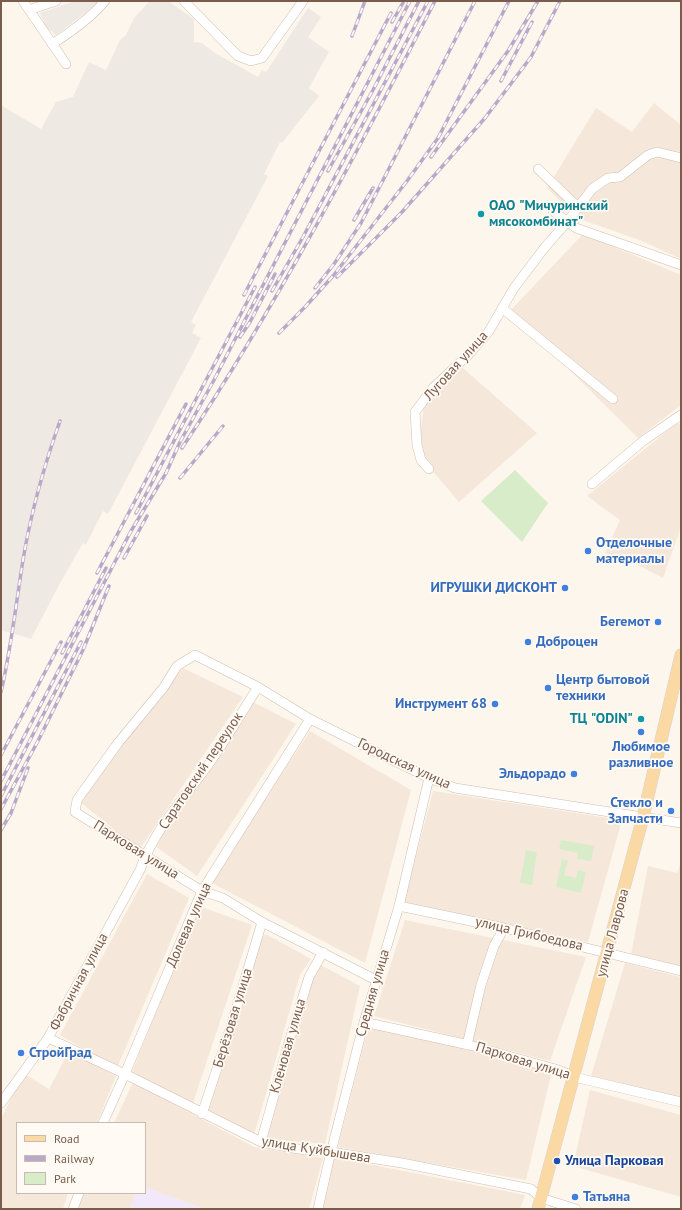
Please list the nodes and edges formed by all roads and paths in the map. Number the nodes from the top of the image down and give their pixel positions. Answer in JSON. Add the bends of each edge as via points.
{"nodes":[{"id":1,"x":23,"y":1,"type":"edge"},
{"id":2,"x":56,"y":1,"type":"edge"},
{"id":3,"x":105,"y":1,"type":"edge"},
{"id":4,"x":184,"y":1,"type":"edge"},
{"id":5,"x":303,"y":1,"type":"edge"},
{"id":6,"x":29,"y":10,"type":"junction"},
{"id":7,"x":52,"y":44,"type":"junction"},
{"id":8,"x":66,"y":64,"type":"dead end"},
{"id":9,"x":681,"y":158,"type":"edge"},
{"id":10,"x":538,"y":169,"type":"dead end"},
{"id":11,"x":578,"y":207,"type":"junction"},
{"id":12,"x":553,"y":211,"type":"dead end"},
{"id":13,"x":566,"y":222,"type":"junction"},
{"id":14,"x":681,"y":265,"type":"edge"},
{"id":15,"x":502,"y":308,"type":"junction"},
{"id":16,"x":613,"y":399,"type":"dead end"},
{"id":17,"x":681,"y":416,"type":"edge"},
{"id":18,"x":428,"y":469,"type":"dead end"},
{"id":19,"x":592,"y":484,"type":"dead end"},
{"id":20,"x":195,"y":655,"type":"joint"},
{"id":21,"x":681,"y":655,"type":"edge"},
{"id":22,"x":258,"y":687,"type":"junction"},
{"id":23,"x":310,"y":719,"type":"junction"},
{"id":24,"x":429,"y":778,"type":"junction"},
{"id":25,"x":643,"y":817,"type":"junction"},
{"id":26,"x":681,"y":823,"type":"edge"},
{"id":27,"x":145,"y":855,"type":"junction"},
{"id":28,"x":202,"y":891,"type":"junction"},
{"id":29,"x":399,"y":906,"type":"junction"},
{"id":30,"x":262,"y":922,"type":"junction"},
{"id":31,"x":504,"y":928,"type":"junction"},
{"id":32,"x":323,"y":952,"type":"junction"},
{"id":33,"x":607,"y":954,"type":"junction"},
{"id":34,"x":681,"y":970,"type":"edge"},
{"id":35,"x":376,"y":980,"type":"junction"},
{"id":36,"x":364,"y":1022,"type":"junction"},
{"id":37,"x":48,"y":1038,"type":"junction"},
{"id":38,"x":467,"y":1045,"type":"junction"},
{"id":39,"x":125,"y":1074,"type":"junction"},
{"id":40,"x":574,"y":1077,"type":"junction"},
{"id":41,"x":681,"y":1102,"type":"edge"},
{"id":42,"x":1,"y":1103,"type":"edge"},
{"id":43,"x":202,"y":1114,"type":"junction"},
{"id":44,"x":103,"y":1122,"type":"edge"},
{"id":45,"x":261,"y":1142,"type":"junction"},
{"id":46,"x":331,"y":1152,"type":"junction"},
{"id":47,"x":78,"y":1194,"type":"edge"},
{"id":48,"x":540,"y":1204,"type":"edge"},
{"id":49,"x":73,"y":1209,"type":"edge"},
{"id":50,"x":318,"y":1209,"type":"edge"},
{"id":51,"x":576,"y":1209,"type":"edge"}],
"edges":[{"from":1,"to":6,"type":"street"},
{"from":2,"to":6,"type":"street"},
{"from":3,"to":7,"type":"street","via":[[70,32]]},
{"from":4,"to":5,"type":"street","via":[[238,56],[251,61],[262,58]]},
{"from":6,"to":7,"type":"street"},
{"from":7,"to":8,"type":"street"},
{"from":9,"to":11,"type":"street","name":"Луговая улица","via":[[657,152],[648,155],[620,177],[608,178],[592,189]]},
{"from":10,"to":11,"type":"street"},
{"from":11,"to":13,"type":"street","name":"Луговая улица"},
{"from":12,"to":13,"type":"street"},
{"from":13,"to":14,"type":"street","via":[[576,228]]},
{"from":13,"to":15,"type":"street","name":"Луговая улица","via":[[514,288]]},
{"from":15,"to":16,"type":"street"},
{"from":15,"to":18,"type":"street","name":"Луговая улица","via":[[489,331],[433,388],[415,412],[417,445],[421,460]]},
{"from":17,"to":19,"type":"street","via":[[643,441]]},
{"from":20,"to":22,"type":"street","name":"Городская улица"},
{"from":20,"to":27,"type":"street","name":"Парковая улица","via":[[177,666],[164,687],[76,800],[75,812]]},
{"from":21,"to":25,"type":"main road","name":"улица Лаврова"},
{"from":22,"to":23,"type":"street","name":"Городская улица"},
{"from":22,"to":27,"type":"street","name":"Саратовский переулок"},
{"from":23,"to":24,"type":"street","name":"Городская улица"},
{"from":23,"to":28,"type":"street","name":"Долевая улица"},
{"from":24,"to":25,"type":"street","name":"Городская улица","via":[[455,788]]},
{"from":24,"to":29,"type":"street","name":"Средняя улица"},
{"from":25,"to":26,"type":"street","name":"Городская улица"},
{"from":25,"to":33,"type":"main road","name":"улица Лаврова"},
{"from":27,"to":28,"type":"street","name":"Парковая улица"},
{"from":27,"to":37,"type":"street","name":"Фабричная улица","via":[[140,870]]},
{"from":28,"to":30,"type":"street","name":"Парковая улица","via":[[223,898]]},
{"from":28,"to":39,"type":"street","name":"Долевая улица"},
{"from":29,"to":31,"type":"street","name":"улица Грибоедова"},
{"from":29,"to":35,"type":"street","name":"Средняя улица"},
{"from":30,"to":32,"type":"street","name":"Парковая улица"},
{"from":30,"to":43,"type":"street","name":"Берёзовая улица"},
{"from":31,"to":33,"type":"street","name":"улица Грибоедова"},
{"from":31,"to":38,"type":"street","via":[[494,946],[481,985]]},
{"from":32,"to":35,"type":"street","name":"Парковая улица"},
{"from":32,"to":45,"type":"street","name":"Кленовая улица","via":[[309,977],[288,1042]]},
{"from":33,"to":34,"type":"street","name":"улица Грибоедова"},
{"from":33,"to":40,"type":"main road","name":"улица Лаврова"},
{"from":35,"to":36,"type":"street","name":"Средняя улица"},
{"from":36,"to":38,"type":"street","name":"Парковая улица"},
{"from":36,"to":46,"type":"street","name":"Средняя улица"},
{"from":37,"to":39,"type":"street","name":"улица Куйбышева"},
{"from":37,"to":42,"type":"street","name":"Фабричная улица"},
{"from":38,"to":40,"type":"street","name":"Парковая улица","via":[[559,1070]]},
{"from":39,"to":43,"type":"street","name":"улица Куйбышева"},
{"from":39,"to":44,"type":"street","name":"Долевая улица"},
{"from":40,"to":41,"type":"street","name":"Парковая улица"},
{"from":40,"to":48,"type":"main road","name":"улица Лаврова"},
{"from":43,"to":45,"type":"street","name":"улица Куйбышева"},
{"from":45,"to":46,"type":"street","name":"улица Куйбышева"},
{"from":46,"to":48,"type":"street","name":"улица Куйбышева","via":[[402,1163],[531,1189]]},
{"from":46,"to":50,"type":"street","name":"Средняя улица"},
{"from":47,"to":49,"type":"street"},
{"from":48,"to":51,"type":"street","name":"улица Куйбышева"}]}
